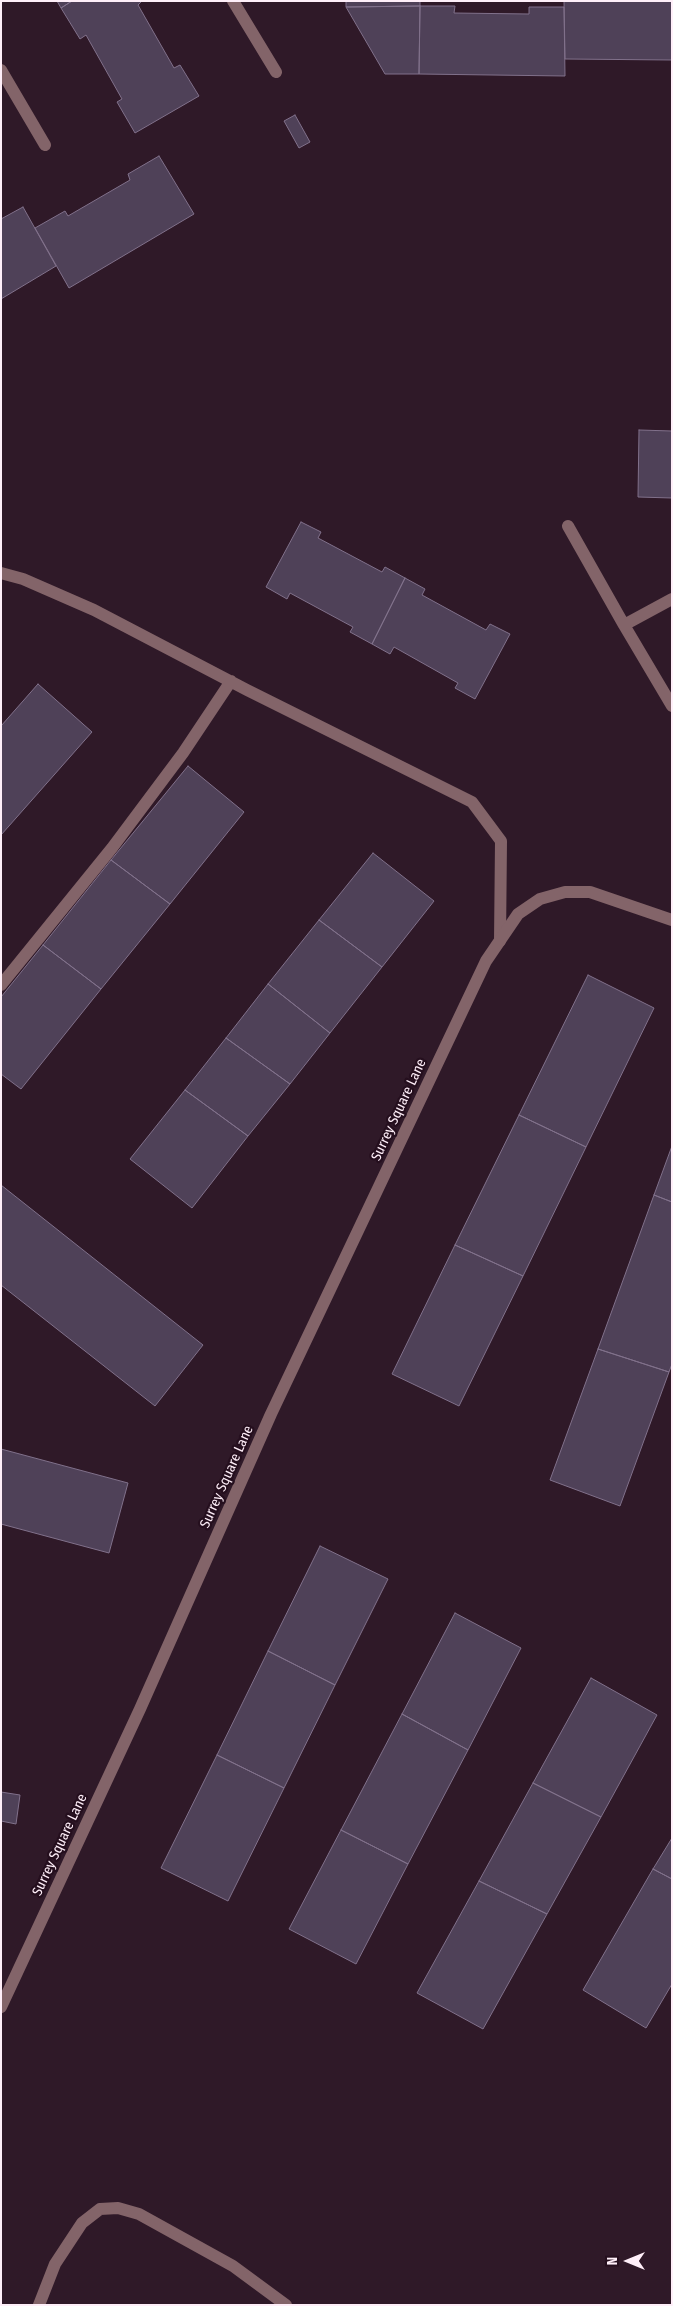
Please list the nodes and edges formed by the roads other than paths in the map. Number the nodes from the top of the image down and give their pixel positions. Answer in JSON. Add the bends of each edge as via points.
{"nodes":[{"id":1,"x":233,"y":1,"type":"edge"},
{"id":2,"x":1,"y":70,"type":"edge"},
{"id":3,"x":276,"y":72,"type":"dead end"},
{"id":4,"x":44,"y":145,"type":"dead end"},
{"id":5,"x":568,"y":526,"type":"dead end"},
{"id":6,"x":1,"y":573,"type":"edge"},
{"id":7,"x":672,"y":599,"type":"edge"},
{"id":8,"x":624,"y":625,"type":"junction"},
{"id":9,"x":230,"y":682,"type":"junction"},
{"id":10,"x":672,"y":706,"type":"edge"},
{"id":11,"x":672,"y":920,"type":"edge"},
{"id":12,"x":500,"y":941,"type":"junction"},
{"id":13,"x":1,"y":985,"type":"edge"},
{"id":14,"x":1,"y":2007,"type":"edge"},
{"id":15,"x":39,"y":2305,"type":"edge"},
{"id":16,"x":286,"y":2305,"type":"edge"}],
"edges":[{"from":1,"to":3,"type":"street"},
{"from":2,"to":4,"type":"street"},
{"from":5,"to":8,"type":"street"},
{"from":6,"to":9,"type":"street","via":[[23,579],[94,610]]},
{"from":7,"to":8,"type":"street"},
{"from":8,"to":10,"type":"street"},
{"from":9,"to":12,"type":"street","via":[[472,802],[501,841]]},
{"from":9,"to":13,"type":"street","via":[[183,753],[112,848]]},
{"from":11,"to":12,"type":"street","name":"Surrey Square Lane","via":[[590,892],[565,892],[540,899],[518,914]]},
{"from":12,"to":14,"type":"street","name":"Surrey Square Lane","via":[[486,961],[268,1421],[140,1709]]},
{"from":15,"to":16,"type":"street","via":[[55,2264],[82,2222],[100,2209],[118,2208],[139,2214],[233,2266]]}]}
